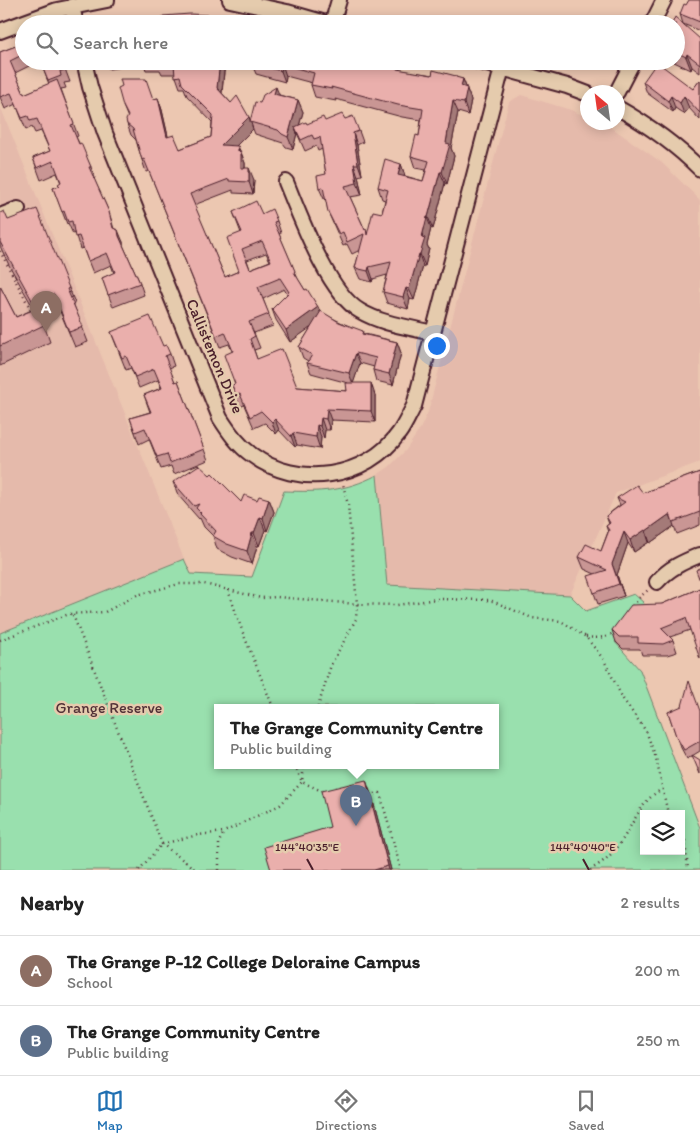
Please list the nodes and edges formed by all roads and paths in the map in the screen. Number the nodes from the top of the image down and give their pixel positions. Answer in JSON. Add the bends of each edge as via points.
{"nodes":[{"id":1,"x":106,"y":0,"type":"edge"},
{"id":2,"x":230,"y":0,"type":"edge"},
{"id":3,"x":339,"y":0,"type":"edge"},
{"id":4,"x":664,"y":0,"type":"edge"},
{"id":5,"x":72,"y":6,"type":"junction"},
{"id":6,"x":42,"y":15,"type":"edge"},
{"id":7,"x":74,"y":15,"type":"edge"},
{"id":8,"x":299,"y":15,"type":"edge"},
{"id":9,"x":334,"y":15,"type":"edge"},
{"id":10,"x":656,"y":15,"type":"edge"},
{"id":11,"x":15,"y":25,"type":"edge"},
{"id":12,"x":0,"y":31,"type":"edge"},
{"id":13,"x":86,"y":70,"type":"edge"},
{"id":14,"x":501,"y":70,"type":"edge"},
{"id":15,"x":509,"y":70,"type":"edge"},
{"id":16,"x":628,"y":70,"type":"edge"},
{"id":17,"x":621,"y":85,"type":"edge"},
{"id":18,"x":580,"y":91,"type":"edge"},
{"id":19,"x":625,"y":112,"type":"edge"},
{"id":20,"x":700,"y":169,"type":"edge"},
{"id":21,"x":286,"y":182,"type":"dead end"},
{"id":22,"x":18,"y":209,"type":"dead end"},
{"id":23,"x":0,"y":216,"type":"edge"},
{"id":24,"x":0,"y":251,"type":"edge"},
{"id":25,"x":34,"y":317,"type":"edge"},
{"id":26,"x":433,"y":333,"type":"junction"},
{"id":27,"x":340,"y":472,"type":"junction"},
{"id":28,"x":700,"y":555,"type":"edge"},
{"id":29,"x":657,"y":582,"type":"joint"},
{"id":30,"x":228,"y":590,"type":"junction"},
{"id":31,"x":357,"y":604,"type":"junction"},
{"id":32,"x":629,"y":611,"type":"edge"},
{"id":33,"x":73,"y":615,"type":"junction"},
{"id":34,"x":620,"y":624,"type":"edge"},
{"id":35,"x":586,"y":638,"type":"junction"},
{"id":36,"x":0,"y":640,"type":"edge"},
{"id":37,"x":271,"y":704,"type":"edge"},
{"id":38,"x":319,"y":704,"type":"edge"},
{"id":39,"x":297,"y":769,"type":"edge"},
{"id":40,"x":304,"y":769,"type":"edge"},
{"id":41,"x":302,"y":782,"type":"junction"},
{"id":42,"x":663,"y":790,"type":"junction"},
{"id":43,"x":370,"y":795,"type":"edge"},
{"id":44,"x":330,"y":799,"type":"edge"},
{"id":45,"x":667,"y":810,"type":"edge"},
{"id":46,"x":224,"y":832,"type":"junction"},
{"id":47,"x":685,"y":841,"type":"edge"},
{"id":48,"x":162,"y":844,"type":"junction"},
{"id":49,"x":139,"y":870,"type":"edge"},
{"id":50,"x":196,"y":870,"type":"edge"},
{"id":51,"x":219,"y":870,"type":"edge"},
{"id":52,"x":401,"y":870,"type":"edge"},
{"id":53,"x":590,"y":870,"type":"edge"},
{"id":54,"x":688,"y":870,"type":"edge"}],
"edges":[{"from":1,"to":5,"type":"street"},
{"from":2,"to":8,"type":"street"},
{"from":3,"to":9,"type":"street"},
{"from":4,"to":10,"type":"street"},
{"from":5,"to":6,"type":"street"},
{"from":5,"to":7,"type":"street"},
{"from":11,"to":12,"type":"street"},
{"from":13,"to":27,"type":"street","name":"Callistemon Drive","via":[[105,133],[228,431],[251,455],[281,470],[318,476]]},
{"from":14,"to":26,"type":"street","name":"Callistemon Drive"},
{"from":15,"to":18,"type":"street"},
{"from":16,"to":17,"type":"street"},
{"from":19,"to":20,"type":"street","via":[[661,135]]},
{"from":21,"to":26,"type":"street","via":[[328,277],[346,301],[372,318]]},
{"from":22,"to":23,"type":"street"},
{"from":24,"to":25,"type":"path"},
{"from":26,"to":27,"type":"street","name":"Callistemon Drive","via":[[414,406],[399,433],[377,455]]},
{"from":27,"to":31,"type":"path","via":[[348,505]]},
{"from":28,"to":29,"type":"street","via":[[681,562]]},
{"from":29,"to":32,"type":"path"},
{"from":30,"to":31,"type":"path","via":[[261,598]]},
{"from":30,"to":33,"type":"path","via":[[204,584],[179,584],[137,595],[105,612]]},
{"from":30,"to":37,"type":"path"},
{"from":31,"to":35,"type":"path","via":[[397,605],[437,599],[490,600],[532,618],[561,621]]},
{"from":31,"to":38,"type":"path","via":[[356,619],[331,665]]},
{"from":33,"to":36,"type":"path"},
{"from":33,"to":48,"type":"path"},
{"from":34,"to":35,"type":"path","via":[[609,636]]},
{"from":35,"to":42,"type":"path","via":[[604,660],[623,699],[646,731]]},
{"from":39,"to":41,"type":"path"},
{"from":40,"to":41,"type":"path"},
{"from":41,"to":44,"type":"path","via":[[324,791]]},
{"from":41,"to":46,"type":"path","via":[[280,805]]},
{"from":42,"to":45,"type":"path"},
{"from":42,"to":53,"type":"path","via":[[655,793],[637,815],[608,858]]},
{"from":43,"to":52,"type":"path","via":[[380,793]]},
{"from":46,"to":48,"type":"path","via":[[198,834]]},
{"from":46,"to":51,"type":"path","via":[[219,842]]},
{"from":47,"to":54,"type":"path"},
{"from":48,"to":49,"type":"path"},
{"from":48,"to":50,"type":"path"}]}
